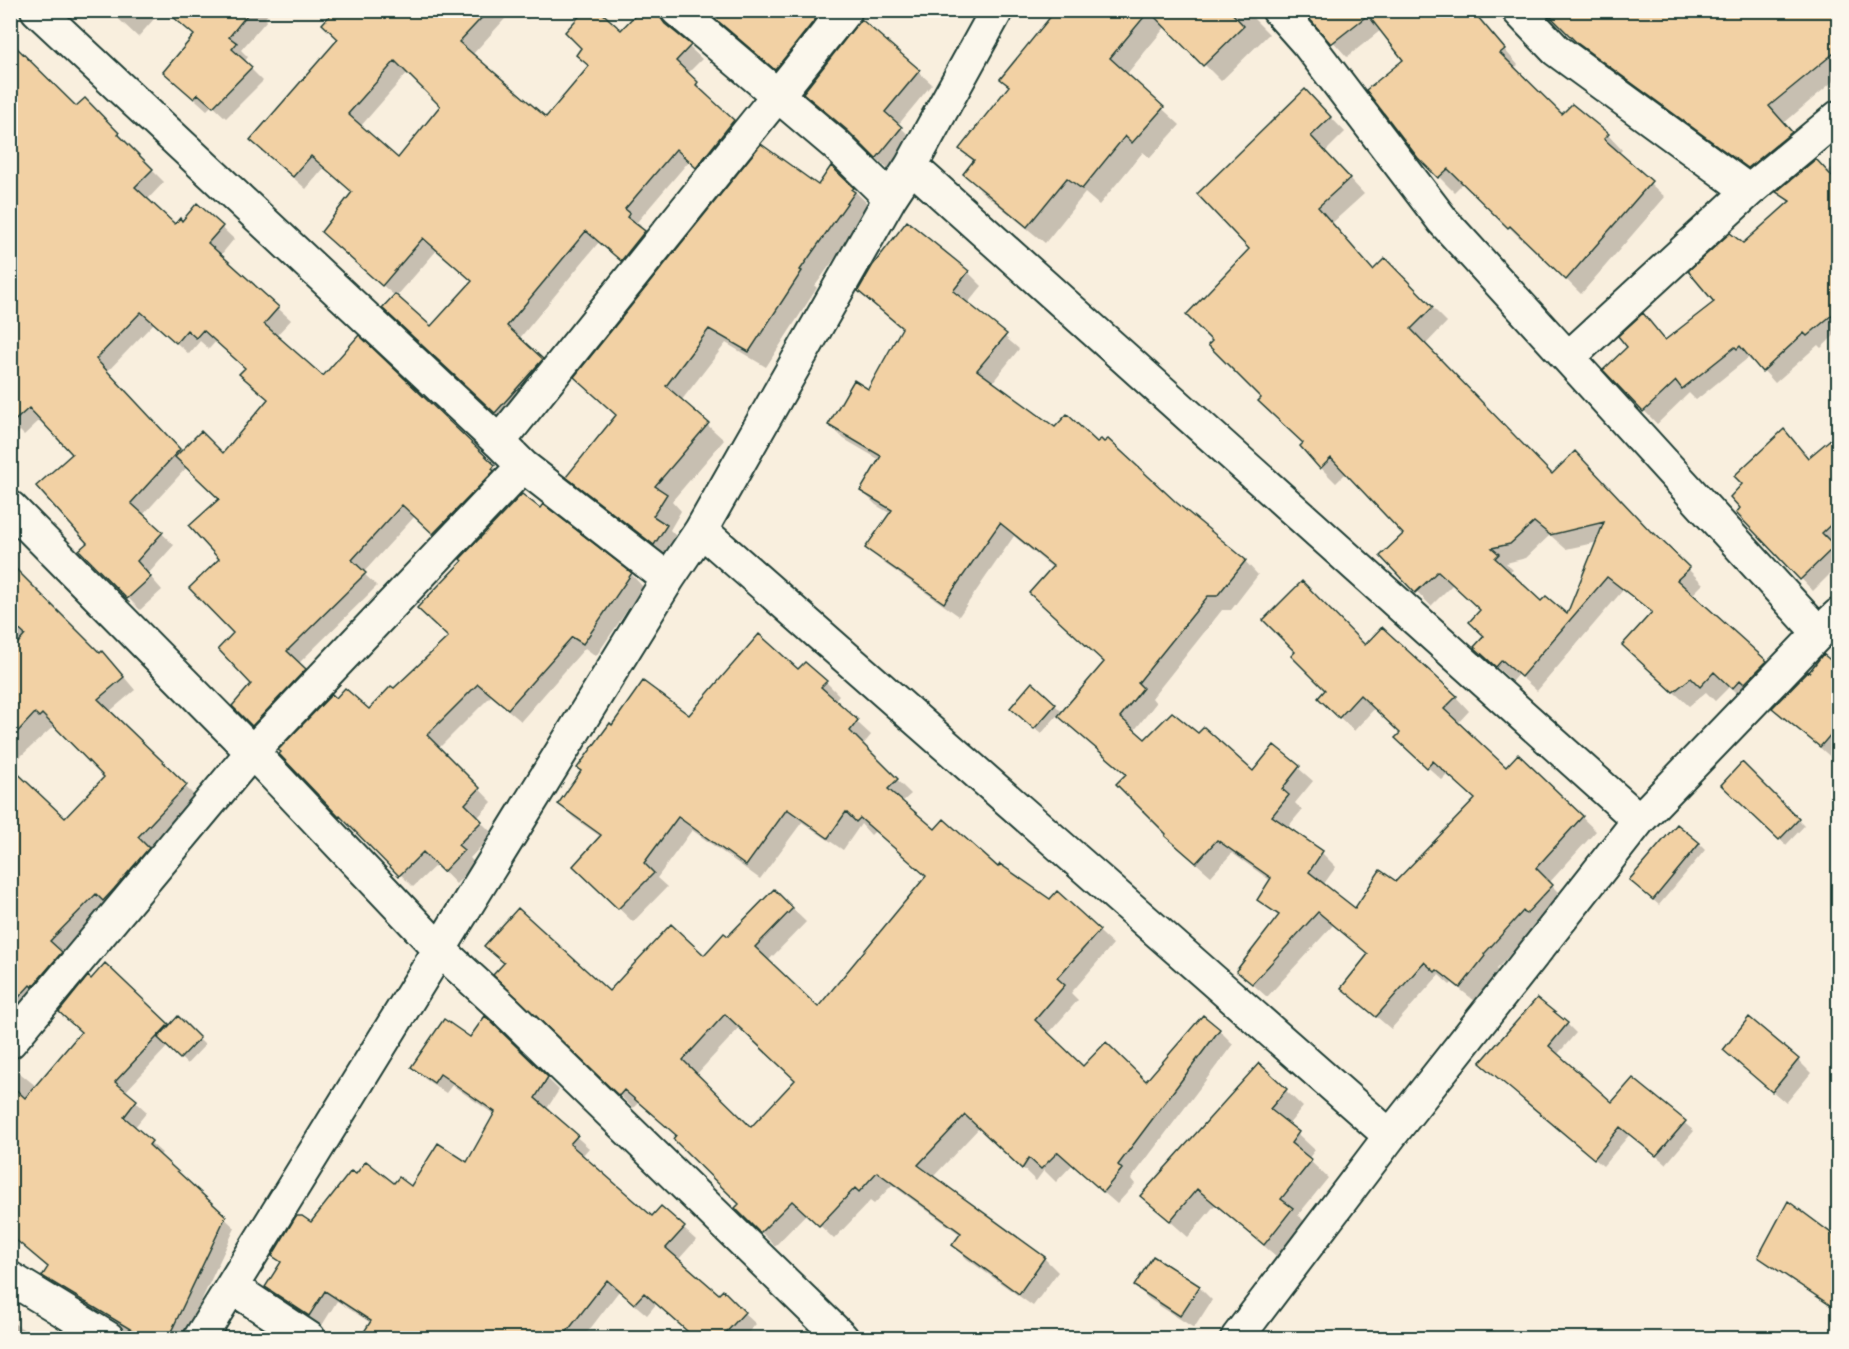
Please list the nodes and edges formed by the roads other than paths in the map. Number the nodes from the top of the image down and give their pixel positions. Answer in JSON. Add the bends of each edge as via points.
{"nodes":[{"id":1,"x":36,"y":10,"type":"edge"},
{"id":2,"x":677,"y":10,"type":"edge"},
{"id":3,"x":846,"y":10,"type":"edge"},
{"id":4,"x":997,"y":10,"type":"edge"},
{"id":5,"x":1278,"y":10,"type":"edge"},
{"id":6,"x":1518,"y":10,"type":"edge"},
{"id":7,"x":777,"y":96,"type":"junction"},
{"id":8,"x":1839,"y":117,"type":"edge"},
{"id":9,"x":911,"y":166,"type":"junction"},
{"id":10,"x":1749,"y":191,"type":"junction"},
{"id":11,"x":890,"y":198,"type":"junction"},
{"id":12,"x":1568,"y":358,"type":"junction"},
{"id":13,"x":499,"y":442,"type":"junction"},
{"id":14,"x":523,"y":466,"type":"junction"},
{"id":15,"x":10,"y":507,"type":"edge"},
{"id":16,"x":701,"y":530,"type":"junction"},
{"id":17,"x":668,"y":579,"type":"junction"},
{"id":18,"x":1829,"y":624,"type":"edge"},
{"id":19,"x":252,"y":752,"type":"junction"},
{"id":20,"x":1639,"y":820,"type":"junction"},
{"id":21,"x":440,"y":950,"type":"junction"},
{"id":22,"x":11,"y":1040,"type":"edge"},
{"id":23,"x":1390,"y":1136,"type":"junction"},
{"id":24,"x":10,"y":1278,"type":"edge"},
{"id":25,"x":233,"y":1288,"type":"junction"},
{"id":26,"x":108,"y":1338,"type":"edge"},
{"id":27,"x":200,"y":1338,"type":"edge"},
{"id":28,"x":309,"y":1338,"type":"edge"},
{"id":29,"x":842,"y":1338,"type":"edge"},
{"id":30,"x":1237,"y":1338,"type":"edge"}],
"edges":[{"from":1,"to":13,"type":"street"},
{"from":2,"to":7,"type":"street"},
{"from":3,"to":7,"type":"street"},
{"from":4,"to":9,"type":"street"},
{"from":5,"to":12,"type":"street","via":[[1443,221]]},
{"from":6,"to":10,"type":"street","via":[[1556,50]]},
{"from":7,"to":11,"type":"street","via":[[835,144]]},
{"from":7,"to":13,"type":"street"},
{"from":8,"to":10,"type":"street"},
{"from":9,"to":11,"type":"street"},
{"from":9,"to":20,"type":"street"},
{"from":10,"to":12,"type":"street"},
{"from":11,"to":16,"type":"street"},
{"from":12,"to":18,"type":"street"},
{"from":13,"to":14,"type":"street"},
{"from":14,"to":17,"type":"street"},
{"from":14,"to":19,"type":"street"},
{"from":15,"to":19,"type":"street"},
{"from":16,"to":17,"type":"street"},
{"from":16,"to":23,"type":"street"},
{"from":17,"to":21,"type":"street"},
{"from":18,"to":20,"type":"street"},
{"from":19,"to":21,"type":"street"},
{"from":19,"to":22,"type":"street"},
{"from":20,"to":23,"type":"street"},
{"from":21,"to":25,"type":"street"},
{"from":21,"to":29,"type":"street"},
{"from":23,"to":30,"type":"street"},
{"from":24,"to":26,"type":"street"},
{"from":25,"to":27,"type":"street"},
{"from":25,"to":28,"type":"street"}]}
